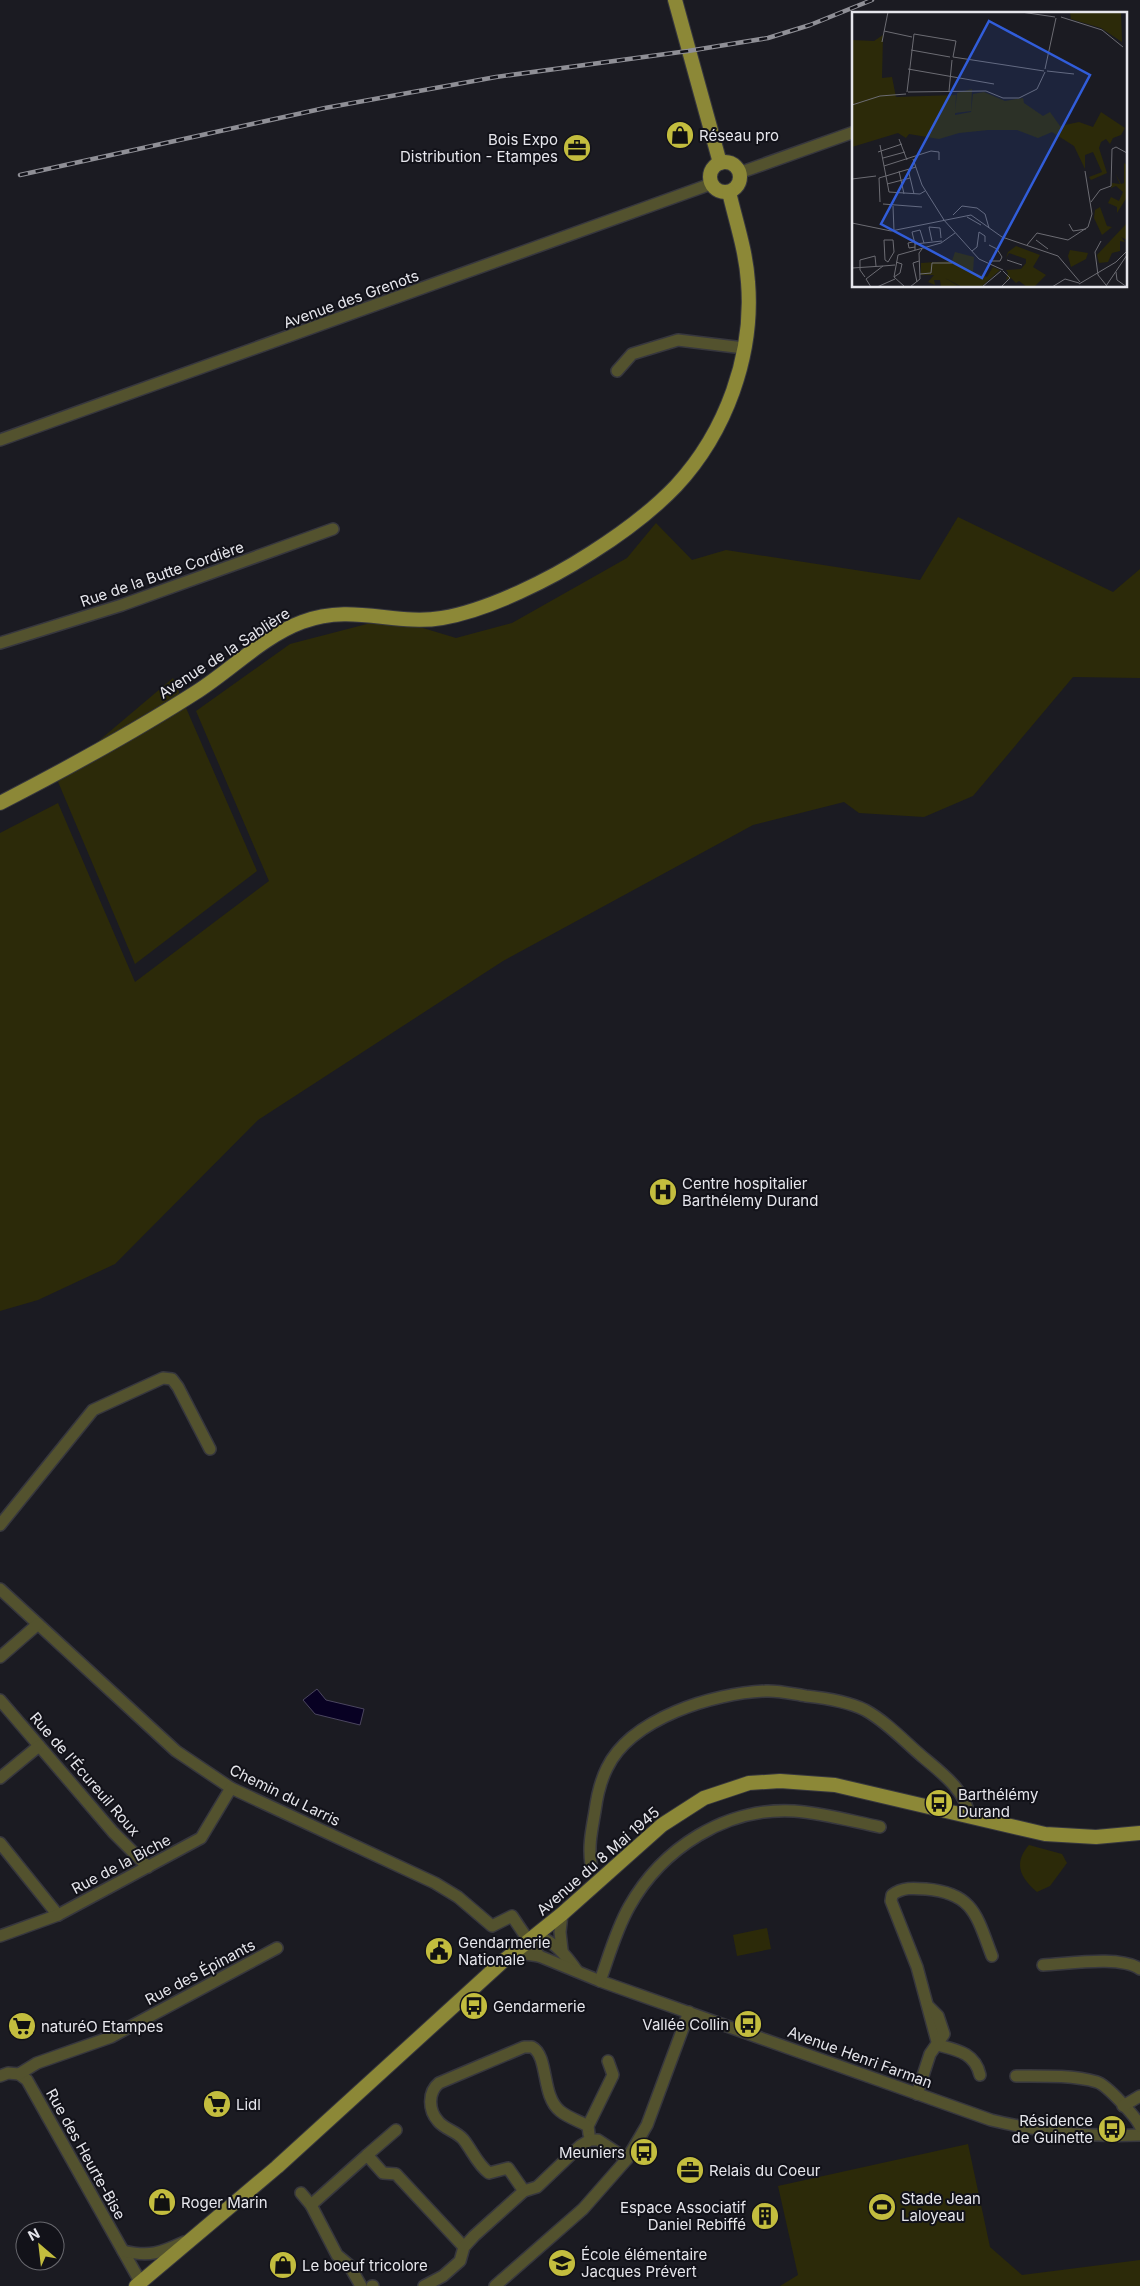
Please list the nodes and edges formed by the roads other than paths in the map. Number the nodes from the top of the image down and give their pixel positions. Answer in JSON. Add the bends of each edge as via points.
{"nodes":[{"id":1,"x":675,"y":0,"type":"edge"},
{"id":2,"x":852,"y":133,"type":"edge"},
{"id":3,"x":720,"y":162,"type":"junction"},
{"id":4,"x":739,"y":173,"type":"junction"},
{"id":5,"x":711,"y":184,"type":"junction"},
{"id":6,"x":729,"y":192,"type":"junction"},
{"id":7,"x":744,"y":348,"type":"junction"},
{"id":8,"x":617,"y":371,"type":"dead end"},
{"id":9,"x":0,"y":440,"type":"edge"},
{"id":10,"x":333,"y":529,"type":"dead end"},
{"id":11,"x":0,"y":644,"type":"edge"},
{"id":12,"x":0,"y":803,"type":"edge"},
{"id":13,"x":210,"y":1449,"type":"dead end"},
{"id":14,"x":0,"y":1525,"type":"edge"},
{"id":15,"x":0,"y":1589,"type":"edge"},
{"id":16,"x":38,"y":1624,"type":"junction"},
{"id":17,"x":0,"y":1657,"type":"edge"},
{"id":18,"x":0,"y":1700,"type":"edge"},
{"id":19,"x":39,"y":1746,"type":"junction"},
{"id":20,"x":0,"y":1778,"type":"edge"},
{"id":21,"x":231,"y":1788,"type":"junction"},
{"id":22,"x":969,"y":1816,"type":"junction"},
{"id":23,"x":880,"y":1827,"type":"dead end"},
{"id":24,"x":1140,"y":1834,"type":"edge"},
{"id":25,"x":0,"y":1843,"type":"edge"},
{"id":26,"x":591,"y":1864,"type":"dead end"},
{"id":27,"x":148,"y":1867,"type":"junction"},
{"id":28,"x":562,"y":1914,"type":"junction"},
{"id":29,"x":58,"y":1915,"type":"junction"},
{"id":30,"x":0,"y":1936,"type":"edge"},
{"id":31,"x":532,"y":1938,"type":"junction"},
{"id":32,"x":277,"y":1948,"type":"dead end"},
{"id":33,"x":562,"y":1950,"type":"junction"},
{"id":34,"x":514,"y":1952,"type":"junction"},
{"id":35,"x":539,"y":1956,"type":"junction"},
{"id":36,"x":992,"y":1956,"type":"dead end"},
{"id":37,"x":1043,"y":1965,"type":"dead end"},
{"id":38,"x":1140,"y":1968,"type":"edge"},
{"id":39,"x":578,"y":1972,"type":"junction"},
{"id":40,"x":600,"y":1981,"type":"junction"},
{"id":41,"x":689,"y":2012,"type":"junction"},
{"id":42,"x":938,"y":2045,"type":"junction"},
{"id":43,"x":608,"y":2061,"type":"dead end"},
{"id":44,"x":19,"y":2074,"type":"junction"},
{"id":45,"x":980,"y":2075,"type":"dead end"},
{"id":46,"x":0,"y":2076,"type":"edge"},
{"id":47,"x":1016,"y":2076,"type":"dead end"},
{"id":48,"x":916,"y":2094,"type":"junction"},
{"id":49,"x":1140,"y":2096,"type":"edge"},
{"id":50,"x":1123,"y":2106,"type":"junction"},
{"id":51,"x":588,"y":2126,"type":"junction"},
{"id":52,"x":1140,"y":2126,"type":"edge"},
{"id":53,"x":396,"y":2130,"type":"dead end"},
{"id":54,"x":1140,"y":2135,"type":"edge"},
{"id":55,"x":590,"y":2140,"type":"junction"},
{"id":56,"x":367,"y":2155,"type":"junction"},
{"id":57,"x":626,"y":2159,"type":"junction"},
{"id":58,"x":524,"y":2191,"type":"junction"},
{"id":59,"x":301,"y":2193,"type":"dead end"},
{"id":60,"x":311,"y":2205,"type":"junction"},
{"id":61,"x":197,"y":2236,"type":"junction"},
{"id":62,"x":464,"y":2247,"type":"junction"},
{"id":63,"x":123,"y":2251,"type":"junction"},
{"id":64,"x":139,"y":2284,"type":"edge"},
{"id":65,"x":361,"y":2286,"type":"edge"},
{"id":66,"x":424,"y":2286,"type":"edge"},
{"id":67,"x":495,"y":2286,"type":"edge"}],
"edges":[{"from":1,"to":3,"type":"main road"},
{"from":2,"to":4,"type":"street"},
{"from":3,"to":4,"type":"main road","via":[[732,164]]},
{"from":3,"to":5,"type":"main road","via":[[711,170]]},
{"from":4,"to":6,"type":"main road","via":[[739,183]]},
{"from":5,"to":6,"type":"main road","via":[[720,192]]},
{"from":5,"to":9,"type":"street","name":"Avenue des Grenots"},
{"from":6,"to":7,"type":"main road","name":"Avenue de la Sablière","via":[[744,249],[748,283]]},
{"from":7,"to":8,"type":"street","via":[[678,340],[632,354]]},
{"from":7,"to":12,"type":"main road","name":"Avenue de la Sablière","via":[[728,404],[693,466],[646,513],[579,561],[545,580],[479,607],[441,618],[410,619],[354,613],[302,622],[104,748]]},
{"from":10,"to":11,"type":"street","name":"Rue de la Butte Cordière","via":[[122,605]]},
{"from":13,"to":14,"type":"street","via":[[178,1387],[172,1379],[163,1378],[93,1410]]},
{"from":15,"to":16,"type":"street","name":"Chemin du Larris"},
{"from":16,"to":17,"type":"street"},
{"from":16,"to":21,"type":"street","name":"Chemin du Larris","via":[[170,1746]]},
{"from":18,"to":19,"type":"street","name":"Rue de l'Écureuil Roux"},
{"from":19,"to":20,"type":"street"},
{"from":19,"to":27,"type":"street","name":"Rue de l'Écureuil Roux","via":[[113,1832]]},
{"from":21,"to":27,"type":"street","name":"Rue de la Biche","via":[[202,1838]]},
{"from":21,"to":31,"type":"street","name":"Chemin du Larris","via":[[435,1883],[492,1926],[512,1916]]},
{"from":22,"to":24,"type":"main road","name":"Avenue du 8 Mai 1945","via":[[1045,1834],[1073,1837]]},
{"from":22,"to":26,"type":"street","via":[[967,1805],[954,1786],[889,1727],[865,1710],[828,1699],[766,1690],[688,1706],[662,1717],[621,1750],[608,1766],[598,1790],[590,1839]]},
{"from":22,"to":28,"type":"main road","name":"Avenue du 8 Mai 1945","via":[[835,1785],[780,1781],[749,1783],[704,1798],[669,1820]]},
{"from":23,"to":40,"type":"street","via":[[819,1813],[766,1812],[736,1818],[699,1835],[671,1854],[642,1885],[618,1929]]},
{"from":25,"to":29,"type":"street"},
{"from":27,"to":29,"type":"street","name":"Rue de la Biche"},
{"from":28,"to":31,"type":"main road","name":"Avenue du 8 Mai 1945"},
{"from":28,"to":33,"type":"street"},
{"from":29,"to":30,"type":"street","name":"Rue de la Biche"},
{"from":31,"to":33,"type":"street","via":[[551,1942]]},
{"from":31,"to":34,"type":"main road","name":"Avenue du 8 Mai 1945"},
{"from":31,"to":35,"type":"street"},
{"from":32,"to":44,"type":"street","name":"Rue des Épinants","via":[[111,2037],[37,2063]]},
{"from":33,"to":39,"type":"street"},
{"from":34,"to":35,"type":"street","name":"Avenue Henri Farman"},
{"from":34,"to":61,"type":"main road","name":"Avenue du 8 Mai 1945"},
{"from":35,"to":39,"type":"street","name":"Avenue Henri Farman"},
{"from":36,"to":42,"type":"street","via":[[975,1913],[966,1902],[935,1890],[905,1889],[892,1895],[891,1901],[929,2007],[938,2016],[944,2034]]},
{"from":37,"to":38,"type":"street","via":[[1119,1962]]},
{"from":39,"to":40,"type":"street","name":"Avenue Henri Farman"},
{"from":40,"to":41,"type":"street","name":"Avenue Henri Farman"},
{"from":41,"to":48,"type":"street","name":"Avenue Henri Farman"},
{"from":41,"to":57,"type":"street","via":[[647,2125]]},
{"from":42,"to":45,"type":"street","via":[[963,2052],[973,2059]]},
{"from":42,"to":48,"type":"street","via":[[930,2054]]},
{"from":43,"to":51,"type":"street","via":[[613,2075]]},
{"from":44,"to":46,"type":"street","name":"Rue des Épinants"},
{"from":44,"to":63,"type":"street","name":"Rue des Heurte-Bise","via":[[27,2080]]},
{"from":47,"to":50,"type":"street","via":[[1097,2082]]},
{"from":48,"to":54,"type":"street","name":"Avenue Henri Farman","via":[[1022,2128],[1109,2136]]},
{"from":49,"to":50,"type":"street"},
{"from":50,"to":52,"type":"street"},
{"from":51,"to":55,"type":"street"},
{"from":51,"to":58,"type":"street","via":[[560,2111],[552,2101],[540,2055],[532,2047],[524,2047],[432,2088],[430,2097],[437,2120],[462,2138],[489,2173],[508,2168]]},
{"from":53,"to":56,"type":"street"},
{"from":55,"to":57,"type":"street","via":[[598,2140]]},
{"from":55,"to":58,"type":"street","via":[[537,2187]]},
{"from":56,"to":60,"type":"street"},
{"from":56,"to":62,"type":"street","via":[[383,2173],[396,2174]]},
{"from":57,"to":67,"type":"street","via":[[583,2208]]},
{"from":58,"to":62,"type":"street"},
{"from":59,"to":60,"type":"street"},
{"from":60,"to":65,"type":"street","via":[[337,2255],[350,2266]]},
{"from":61,"to":63,"type":"street","via":[[155,2254]]},
{"from":61,"to":64,"type":"main road","name":"Avenue du 8 Mai 1945"},
{"from":62,"to":66,"type":"street","via":[[460,2261],[443,2276]]},
{"from":63,"to":64,"type":"street","name":"Rue des Heurte-Bise"}]}
